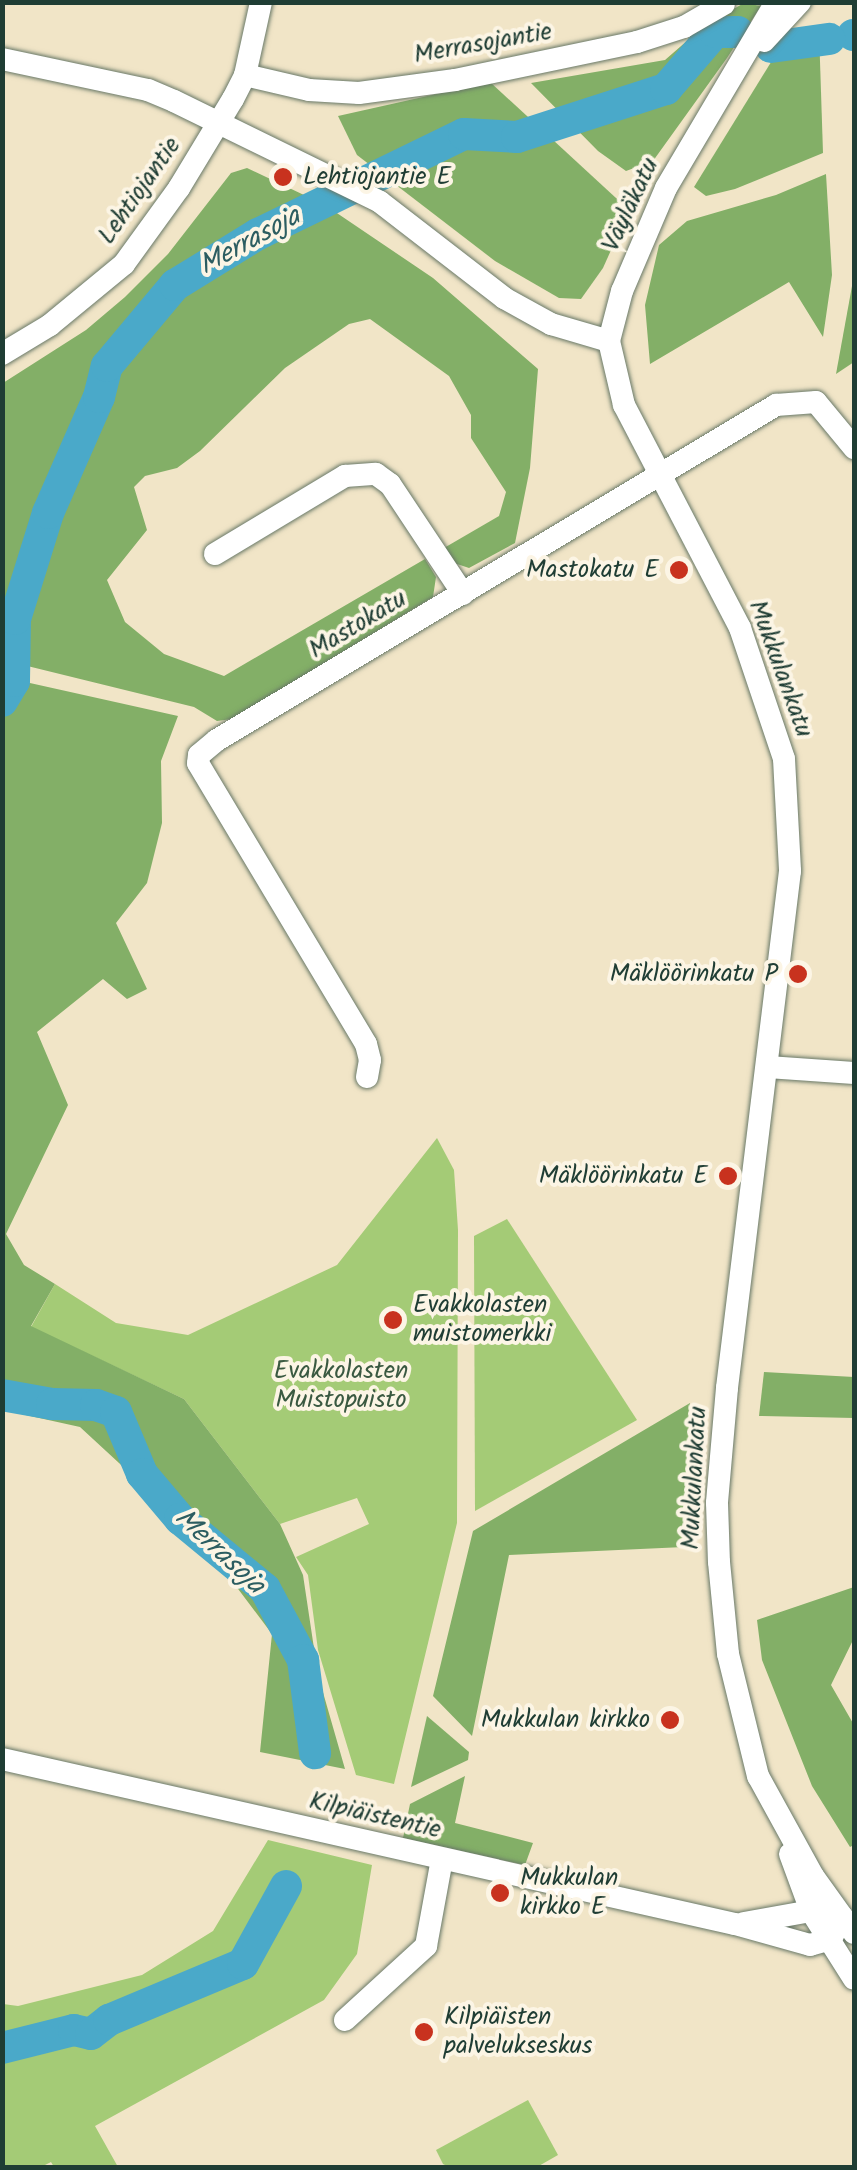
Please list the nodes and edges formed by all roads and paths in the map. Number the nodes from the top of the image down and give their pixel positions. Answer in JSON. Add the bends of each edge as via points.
{"nodes":[{"id":1,"x":261,"y":2,"type":"edge"},
{"id":2,"x":776,"y":2,"type":"edge"},
{"id":3,"x":800,"y":2,"type":"edge"},
{"id":4,"x":724,"y":4,"type":"edge"},
{"id":5,"x":2,"y":59,"type":"edge"},
{"id":6,"x":245,"y":76,"type":"junction"},
{"id":7,"x":720,"y":100,"type":"junction"},
{"id":8,"x":219,"y":125,"type":"junction"},
{"id":9,"x":609,"y":341,"type":"junction"},
{"id":10,"x":2,"y":354,"type":"edge"},
{"id":11,"x":854,"y":448,"type":"edge"},
{"id":12,"x":658,"y":478,"type":"junction"},
{"id":13,"x":215,"y":554,"type":"dead end"},
{"id":14,"x":463,"y":594,"type":"junction"},
{"id":15,"x":768,"y":1067,"type":"junction"},
{"id":16,"x":854,"y":1073,"type":"edge"},
{"id":17,"x":367,"y":1077,"type":"dead end"},
{"id":18,"x":2,"y":1760,"type":"edge"},
{"id":19,"x":784,"y":1826,"type":"junction"},
{"id":20,"x":442,"y":1860,"type":"junction"},
{"id":21,"x":811,"y":1910,"type":"junction"},
{"id":22,"x":735,"y":1924,"type":"junction"},
{"id":23,"x":848,"y":1925,"type":"edge"},
{"id":24,"x":831,"y":1939,"type":"junction"},
{"id":25,"x":854,"y":1978,"type":"edge"},
{"id":26,"x":345,"y":2020,"type":"dead end"}],
"edges":[{"from":1,"to":6,"type":"street","name":"Lehtiojantie"},
{"from":2,"to":7,"type":"street","name":"Väyläkatu"},
{"from":3,"to":7,"type":"street","name":"Väyläkatu"},
{"from":4,"to":6,"type":"street","name":"Merrasojantie","via":[[684,27],[637,42],[455,80],[359,93]]},
{"from":5,"to":8,"type":"street","via":[[148,90]]},
{"from":6,"to":8,"type":"street","name":"Lehtiojantie"},
{"from":7,"to":9,"type":"street","name":"Väyläkatu","via":[[648,225]]},
{"from":8,"to":9,"type":"street","via":[[380,202],[504,298],[551,324]]},
{"from":8,"to":10,"type":"street","name":"Lehtiojantie","via":[[124,264]]},
{"from":9,"to":12,"type":"street","name":"Mukkulankatu","via":[[624,404]]},
{"from":11,"to":12,"type":"street","name":"Mastokatu","via":[[816,402],[803,400],[776,406]]},
{"from":12,"to":14,"type":"street","name":"Mastokatu"},
{"from":12,"to":15,"type":"street","name":"Mukkulankatu","via":[[740,628],[784,759],[790,871]]},
{"from":13,"to":14,"type":"street","via":[[345,476],[376,474],[390,484]]},
{"from":14,"to":17,"type":"street","name":"Mastokatu","via":[[217,740],[198,763],[366,1044]]},
{"from":15,"to":16,"type":"street"},
{"from":15,"to":19,"type":"street","name":"Mukkulankatu","via":[[717,1503],[728,1654],[758,1776]]},
{"from":18,"to":20,"type":"street","name":"Kilpiäistentie"},
{"from":19,"to":21,"type":"street","name":"Mukkulankatu"},
{"from":19,"to":23,"type":"street","name":"Mukkulankatu"},
{"from":20,"to":22,"type":"street","name":"Kilpiäistentie"},
{"from":20,"to":26,"type":"street","via":[[426,1946]]},
{"from":21,"to":22,"type":"street","name":"Kilpiäistentie"},
{"from":21,"to":23,"type":"street","name":"Kilpiäistentie"},
{"from":21,"to":24,"type":"street","name":"Mukkulankatu"},
{"from":22,"to":24,"type":"street","name":"Kilpiäistentie","via":[[810,1945]]},
{"from":23,"to":24,"type":"street"},
{"from":24,"to":25,"type":"street","name":"Mukkulankatu"}]}
